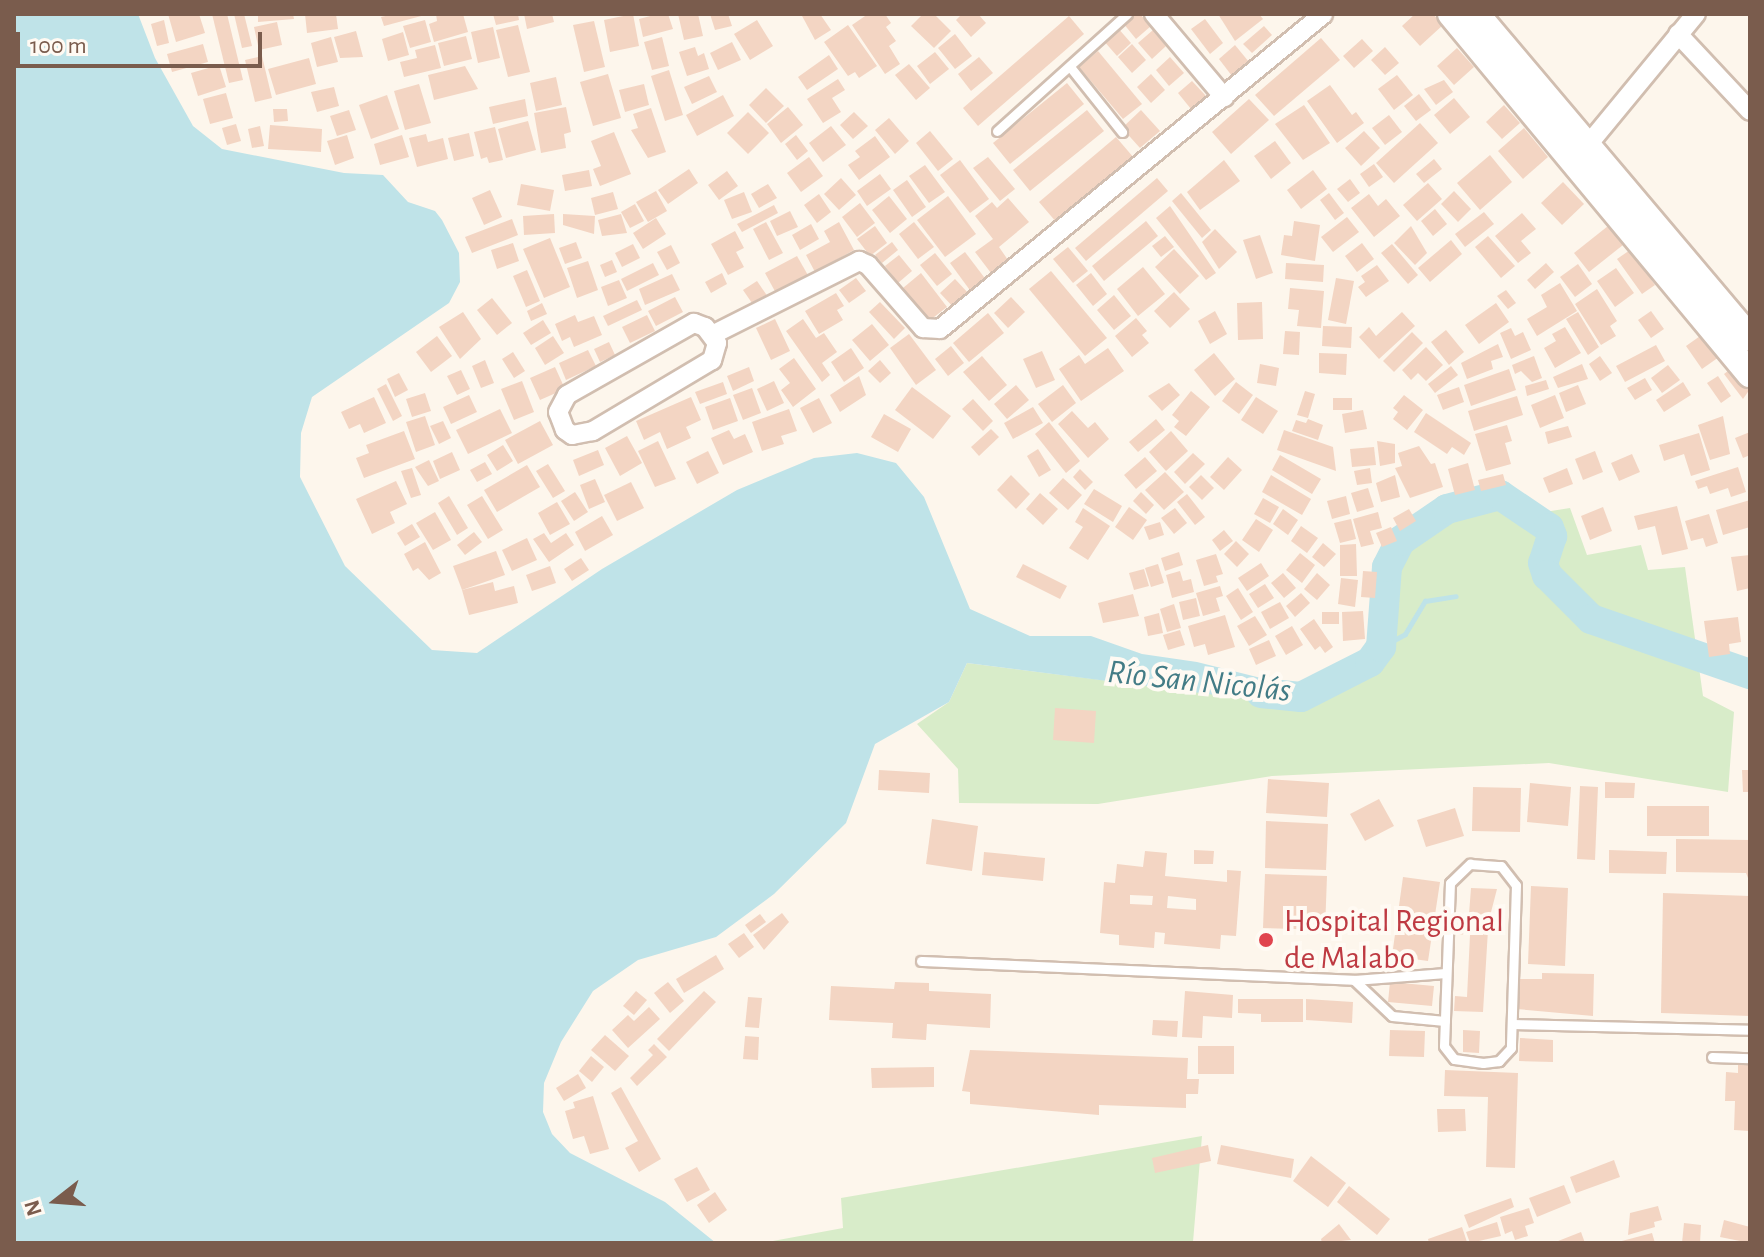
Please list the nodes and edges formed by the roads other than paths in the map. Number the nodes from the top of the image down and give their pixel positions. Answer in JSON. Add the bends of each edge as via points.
{"nodes":[{"id":1,"x":1127,"y":14,"type":"edge"},
{"id":2,"x":1154,"y":14,"type":"edge"},
{"id":3,"x":1323,"y":14,"type":"edge"},
{"id":4,"x":1451,"y":14,"type":"edge"},
{"id":5,"x":1476,"y":14,"type":"edge"},
{"id":6,"x":1696,"y":14,"type":"edge"},
{"id":7,"x":1678,"y":34,"type":"junction"},
{"id":8,"x":1071,"y":68,"type":"junction"},
{"id":9,"x":1224,"y":97,"type":"junction"},
{"id":10,"x":1750,"y":111,"type":"edge"},
{"id":11,"x":997,"y":131,"type":"dead end"},
{"id":12,"x":1122,"y":132,"type":"dead end"},
{"id":13,"x":1587,"y":146,"type":"junction"},
{"id":14,"x":712,"y":335,"type":"junction"},
{"id":15,"x":1750,"y":338,"type":"edge"},
{"id":16,"x":1750,"y":374,"type":"edge"},
{"id":17,"x":921,"y":961,"type":"dead end"},
{"id":18,"x":1446,"y":973,"type":"junction"},
{"id":19,"x":1354,"y":980,"type":"junction"},
{"id":20,"x":1445,"y":1021,"type":"junction"},
{"id":21,"x":1512,"y":1024,"type":"junction"},
{"id":22,"x":1750,"y":1030,"type":"edge"},
{"id":23,"x":1712,"y":1057,"type":"dead end"},
{"id":24,"x":1750,"y":1058,"type":"edge"}],
"edges":[{"from":1,"to":8,"type":"lane"},
{"from":2,"to":9,"type":"street"},
{"from":3,"to":9,"type":"street"},
{"from":4,"to":16,"type":"main road"},
{"from":5,"to":13,"type":"main road"},
{"from":6,"to":7,"type":"street"},
{"from":7,"to":10,"type":"street"},
{"from":7,"to":13,"type":"street"},
{"from":8,"to":11,"type":"lane"},
{"from":8,"to":12,"type":"lane"},
{"from":9,"to":14,"type":"street","via":[[940,329],[923,328],[859,261]]},
{"from":13,"to":15,"type":"main road"},
{"from":14,"to":14,"type":"street","via":[[694,323],[567,395],[558,412],[565,430],[572,435],[593,431],[712,360],[717,353]]},
{"from":17,"to":19,"type":"lane"},
{"from":18,"to":19,"type":"lane"},
{"from":18,"to":20,"type":"lane"},
{"from":18,"to":21,"type":"lane","via":[[1454,874],[1470,864],[1501,866],[1516,885]]},
{"from":19,"to":20,"type":"lane","via":[[1392,1016]]},
{"from":20,"to":21,"type":"lane","via":[[1448,1053],[1483,1063],[1507,1056]]},
{"from":21,"to":22,"type":"lane"},
{"from":23,"to":24,"type":"lane"}]}
